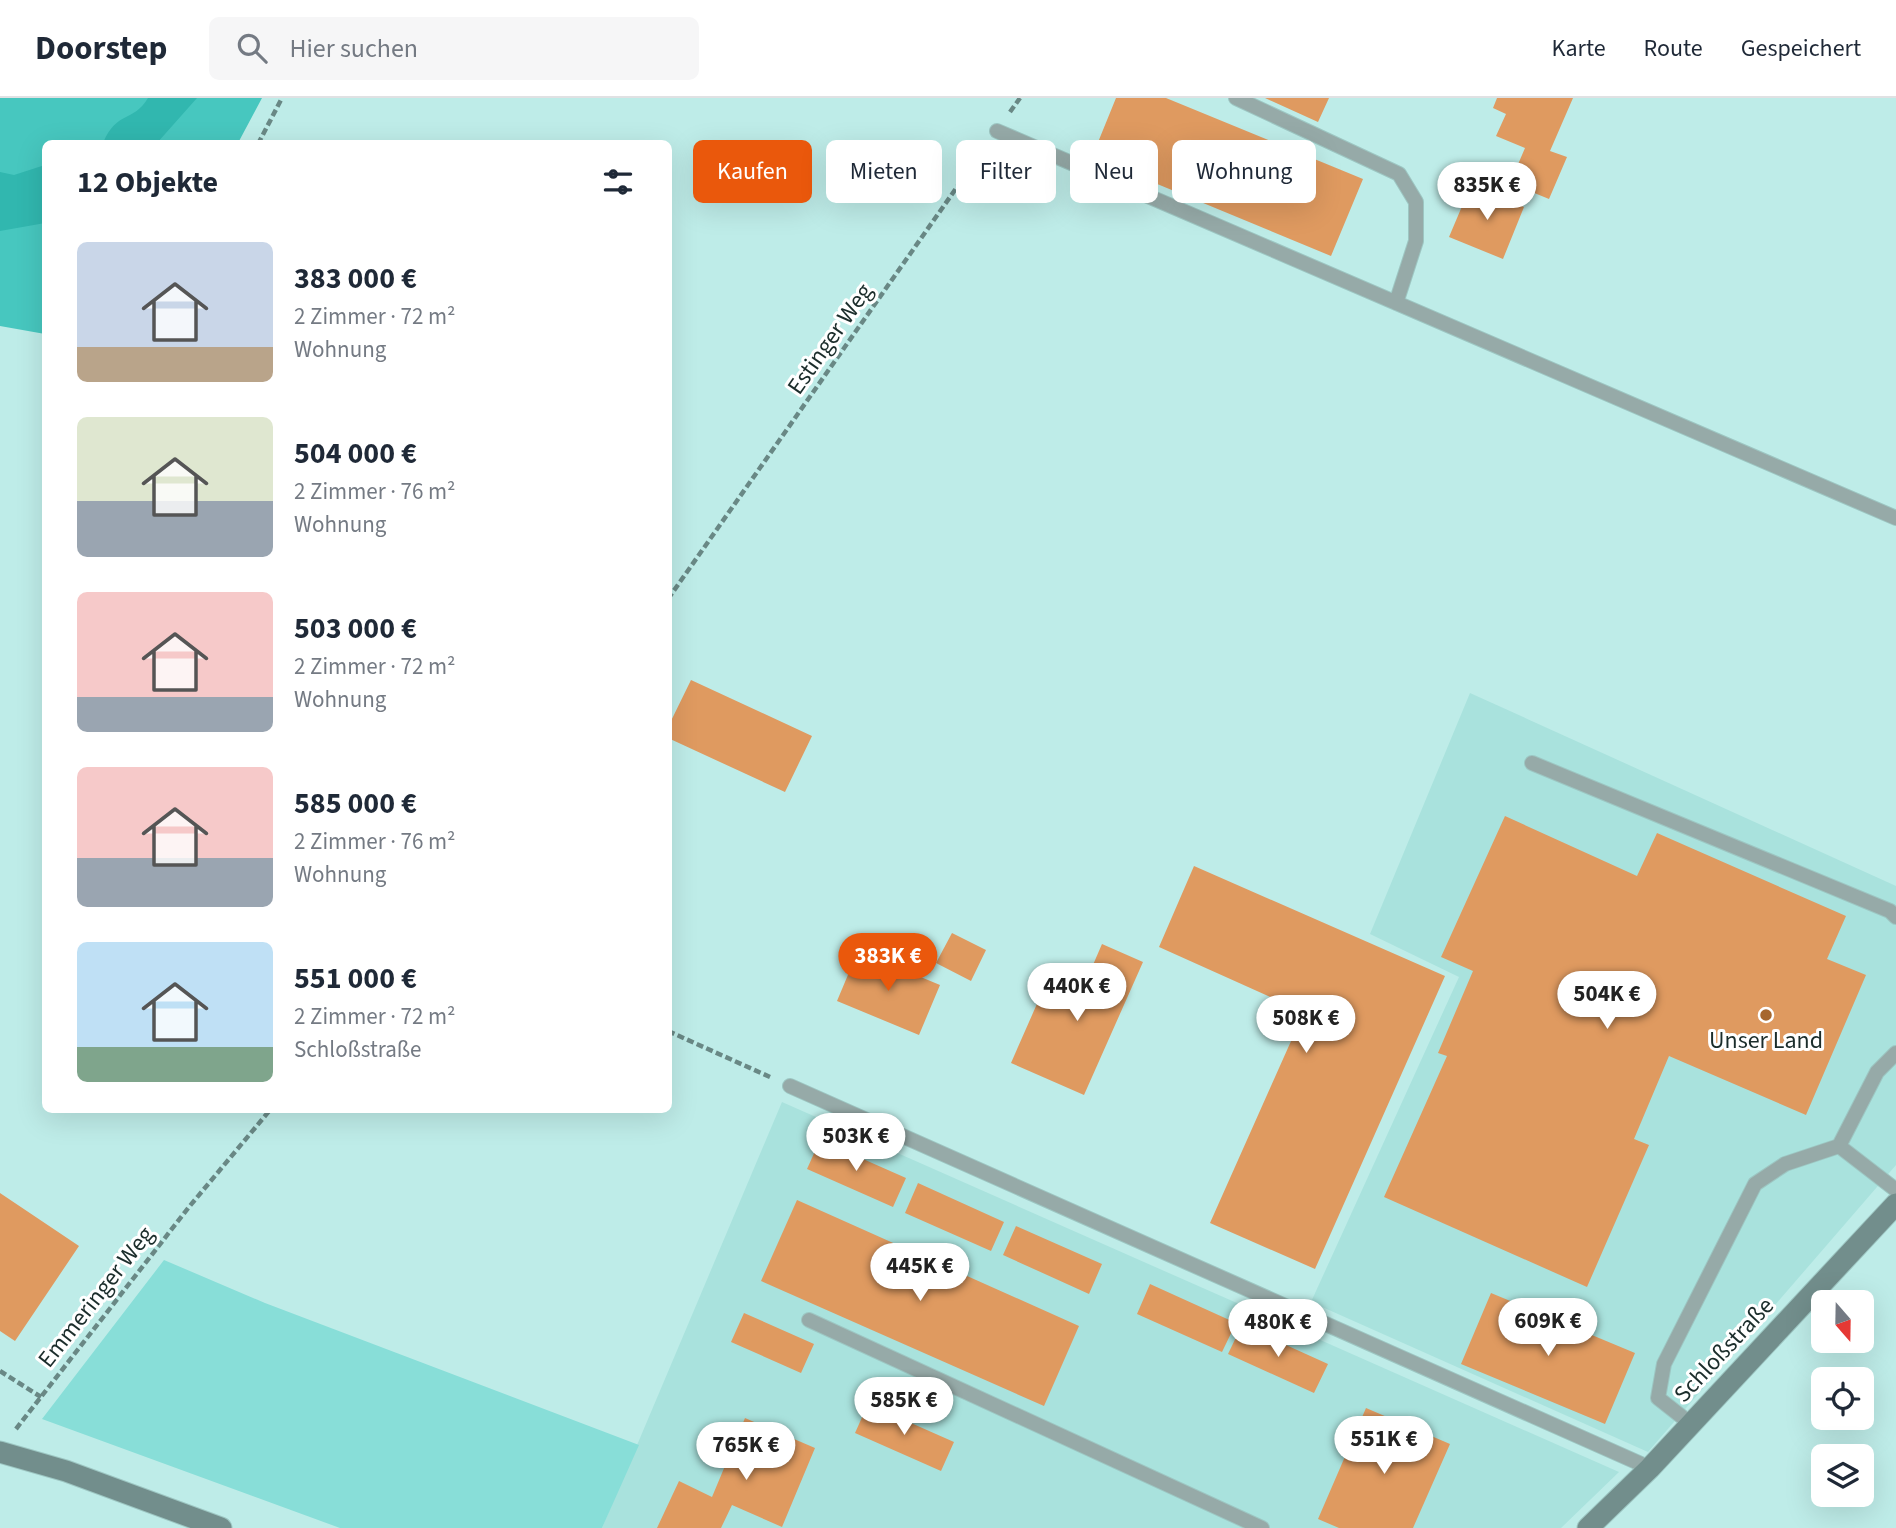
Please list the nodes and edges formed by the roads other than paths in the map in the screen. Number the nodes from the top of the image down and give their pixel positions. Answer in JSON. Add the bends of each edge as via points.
{"nodes":[{"id":1,"x":1236,"y":98,"type":"edge"},
{"id":2,"x":997,"y":131,"type":"road end"},
{"id":3,"x":1395,"y":303,"type":"junction"},
{"id":4,"x":1896,"y":517,"type":"edge"},
{"id":5,"x":1532,"y":763,"type":"dead end"},
{"id":6,"x":1896,"y":917,"type":"edge"},
{"id":7,"x":1896,"y":1053,"type":"edge"},
{"id":8,"x":790,"y":1086,"type":"road end"},
{"id":9,"x":1839,"y":1146,"type":"junction"},
{"id":10,"x":1896,"y":1190,"type":"edge"},
{"id":11,"x":1896,"y":1204,"type":"edge"},
{"id":12,"x":809,"y":1320,"type":"dead end"},
{"id":13,"x":1691,"y":1424,"type":"junction"},
{"id":14,"x":0,"y":1452,"type":"edge"},
{"id":15,"x":1650,"y":1468,"type":"junction"},
{"id":16,"x":221,"y":1528,"type":"edge"},
{"id":17,"x":1262,"y":1528,"type":"edge"},
{"id":18,"x":1588,"y":1528,"type":"edge"}],
"edges":[{"from":1,"to":3,"type":"lane","via":[[1399,174],[1416,202],[1416,241]]},
{"from":2,"to":3,"type":"lane"},
{"from":3,"to":4,"type":"lane"},
{"from":5,"to":6,"type":"lane"},
{"from":7,"to":9,"type":"lane","via":[[1877,1072]]},
{"from":8,"to":15,"type":"lane"},
{"from":9,"to":10,"type":"lane"},
{"from":9,"to":13,"type":"lane","via":[[1785,1164],[1755,1184],[1664,1364],[1658,1398]]},
{"from":11,"to":13,"type":"street","name":"Schloßstraße"},
{"from":12,"to":17,"type":"lane"},
{"from":13,"to":15,"type":"street","name":"Schloßstraße"},
{"from":14,"to":16,"type":"street"},
{"from":15,"to":18,"type":"street","name":"Schloßstraße"}]}
